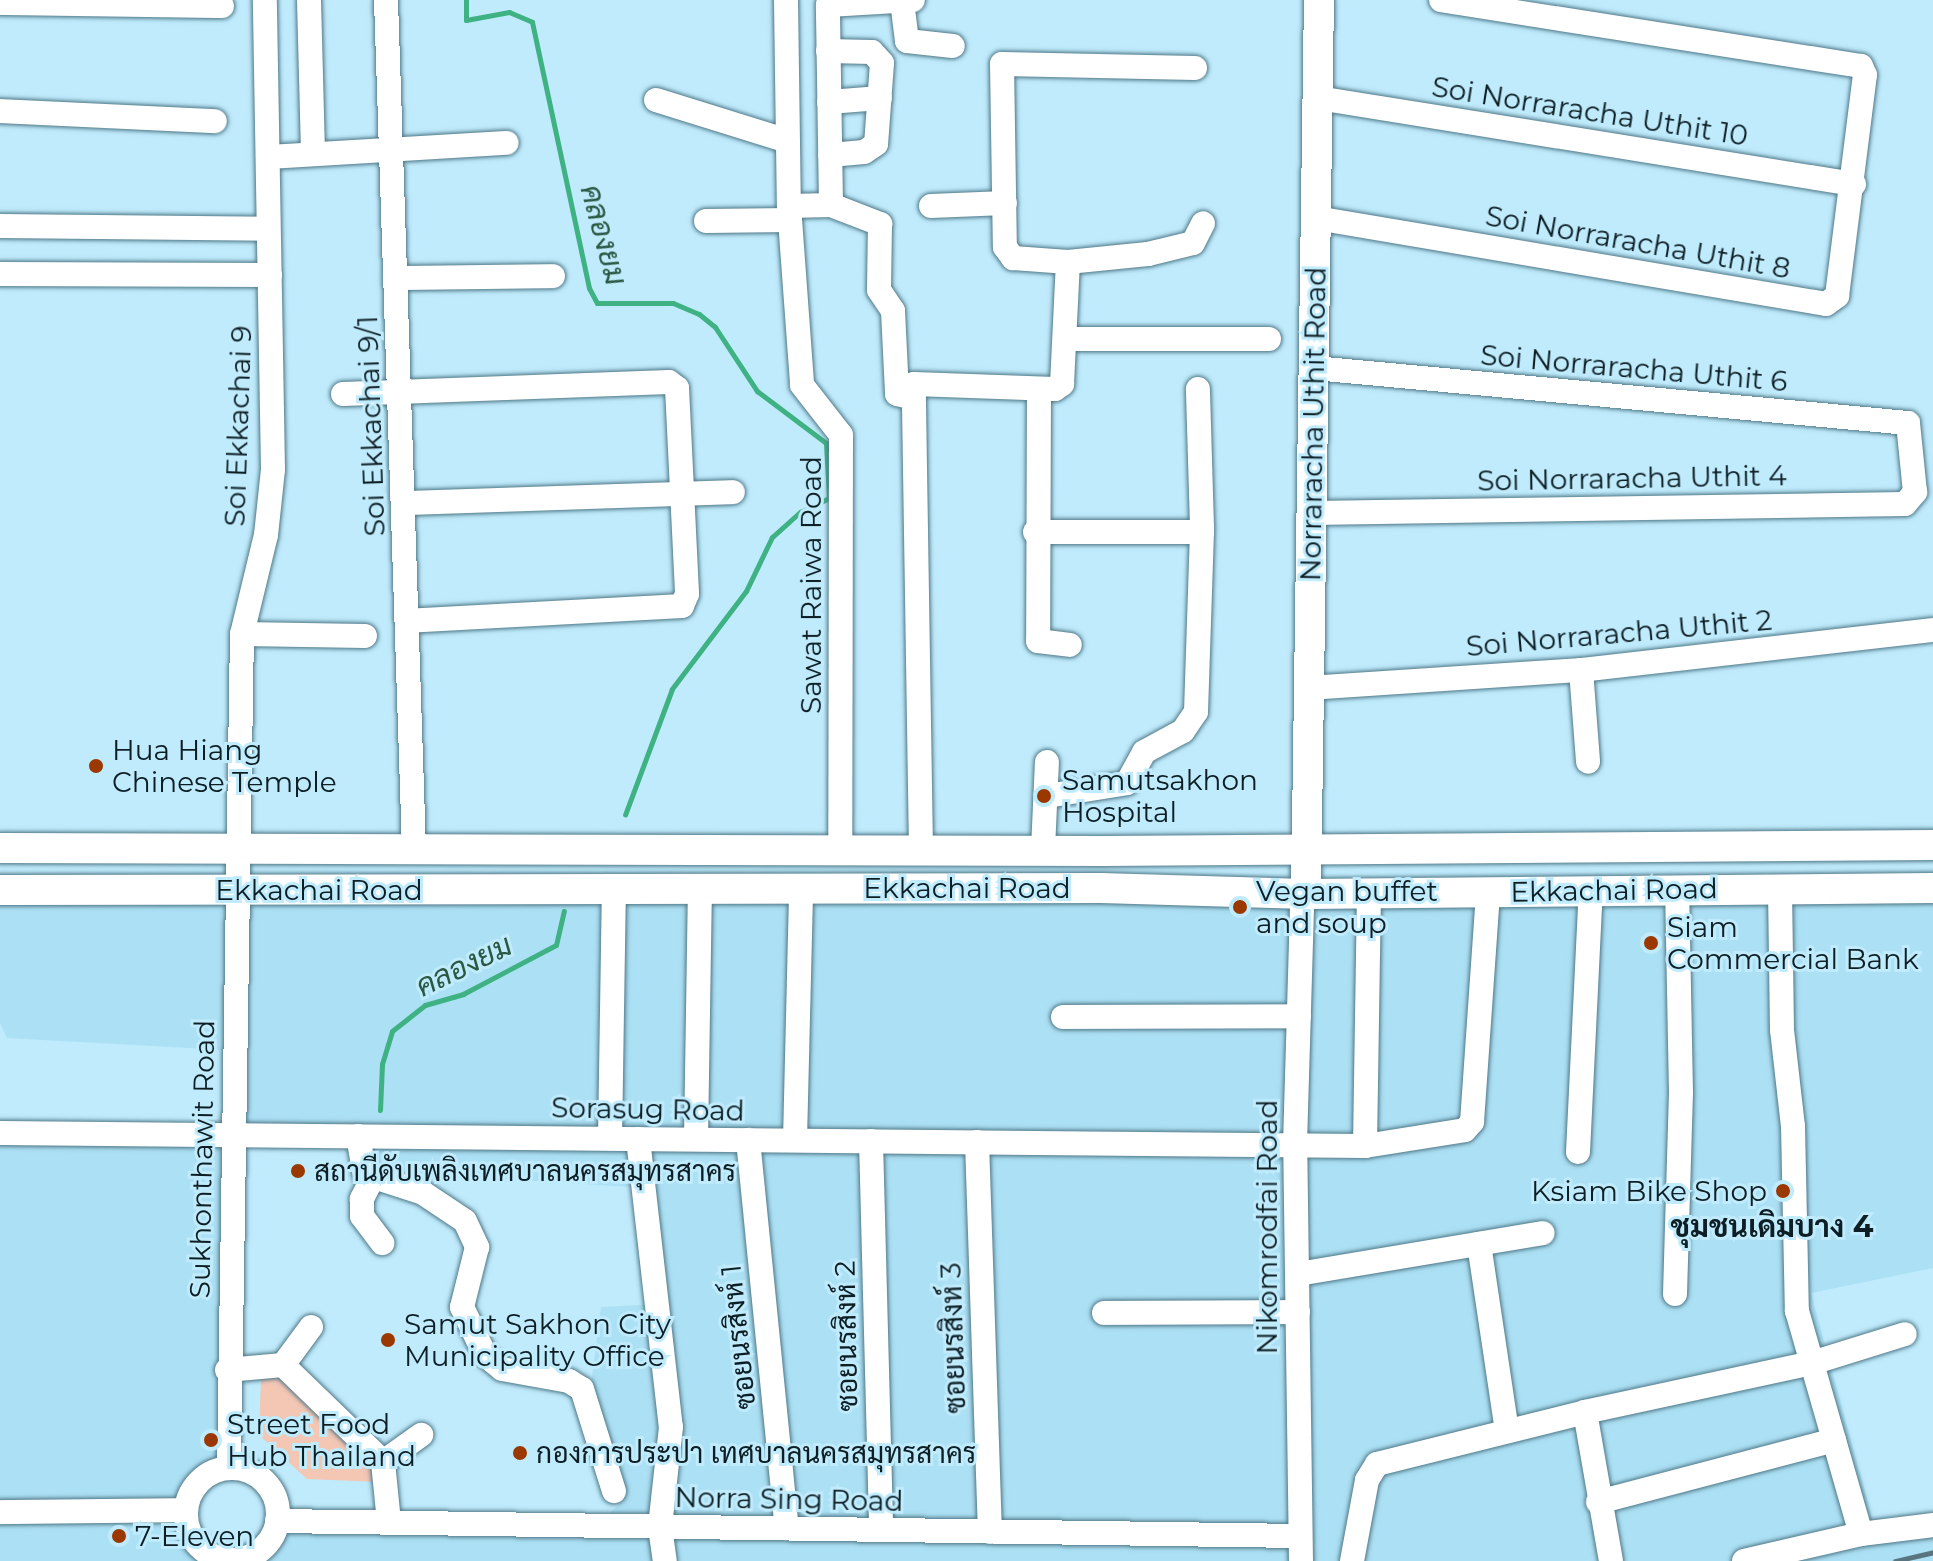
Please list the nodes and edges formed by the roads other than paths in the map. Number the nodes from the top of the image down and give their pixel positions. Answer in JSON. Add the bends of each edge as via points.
{"nodes":[{"id":1,"x":265,"y":0,"type":"edge"},
{"id":2,"x":309,"y":0,"type":"edge"},
{"id":3,"x":386,"y":0,"type":"edge"},
{"id":4,"x":786,"y":0,"type":"edge"},
{"id":5,"x":913,"y":0,"type":"edge"},
{"id":6,"x":1319,"y":0,"type":"edge"},
{"id":7,"x":1441,"y":0,"type":"edge"},
{"id":8,"x":902,"y":1,"type":"edge"},
{"id":9,"x":828,"y":2,"type":"edge"},
{"id":10,"x":0,"y":3,"type":"edge"},
{"id":11,"x":222,"y":6,"type":"dead end"},
{"id":12,"x":953,"y":46,"type":"dead end"},
{"id":13,"x":828,"y":51,"type":"junction"},
{"id":14,"x":1195,"y":68,"type":"dead end"},
{"id":15,"x":880,"y":98,"type":"junction"},
{"id":16,"x":1318,"y":98,"type":"junction"},
{"id":17,"x":656,"y":100,"type":"dead end"},
{"id":18,"x":829,"y":102,"type":"junction"},
{"id":19,"x":0,"y":111,"type":"edge"},
{"id":20,"x":215,"y":121,"type":"dead end"},
{"id":21,"x":788,"y":141,"type":"junction"},
{"id":22,"x":507,"y":143,"type":"dead end"},
{"id":23,"x":390,"y":151,"type":"junction"},
{"id":24,"x":313,"y":154,"type":"junction"},
{"id":25,"x":830,"y":155,"type":"junction"},
{"id":26,"x":268,"y":157,"type":"junction"},
{"id":27,"x":1854,"y":184,"type":"junction"},
{"id":28,"x":1005,"y":203,"type":"junction"},
{"id":29,"x":831,"y":205,"type":"junction"},
{"id":30,"x":931,"y":206,"type":"dead end"},
{"id":31,"x":790,"y":213,"type":"junction"},
{"id":32,"x":1316,"y":218,"type":"junction"},
{"id":33,"x":706,"y":221,"type":"dead end"},
{"id":34,"x":1203,"y":223,"type":"dead end"},
{"id":35,"x":0,"y":226,"type":"edge"},
{"id":36,"x":268,"y":229,"type":"junction"},
{"id":37,"x":1068,"y":262,"type":"junction"},
{"id":38,"x":0,"y":274,"type":"edge"},
{"id":39,"x":270,"y":275,"type":"junction"},
{"id":40,"x":553,"y":276,"type":"dead end"},
{"id":41,"x":395,"y":278,"type":"junction"},
{"id":42,"x":1065,"y":339,"type":"junction"},
{"id":43,"x":1269,"y":339,"type":"dead end"},
{"id":44,"x":1314,"y":368,"type":"junction"},
{"id":45,"x":1039,"y":389,"type":"junction"},
{"id":46,"x":1198,"y":389,"type":"dead end"},
{"id":47,"x":402,"y":390,"type":"junction"},
{"id":48,"x":343,"y":394,"type":"dead end"},
{"id":49,"x":914,"y":398,"type":"junction"},
{"id":50,"x":1913,"y":461,"type":"joint"},
{"id":51,"x":682,"y":491,"type":"junction"},
{"id":52,"x":733,"y":492,"type":"dead end"},
{"id":53,"x":405,"y":503,"type":"junction"},
{"id":54,"x":1312,"y":513,"type":"junction"},
{"id":55,"x":1035,"y":532,"type":"junction"},
{"id":56,"x":1202,"y":532,"type":"junction"},
{"id":57,"x":409,"y":621,"type":"junction"},
{"id":58,"x":1933,"y":630,"type":"edge"},
{"id":59,"x":242,"y":634,"type":"junction"},
{"id":60,"x":365,"y":636,"type":"dead end"},
{"id":61,"x":1070,"y":645,"type":"dead end"},
{"id":62,"x":1581,"y":670,"type":"junction"},
{"id":63,"x":1309,"y":688,"type":"junction"},
{"id":64,"x":1047,"y":762,"type":"dead end"},
{"id":65,"x":1588,"y":762,"type":"dead end"},
{"id":66,"x":1047,"y":796,"type":"junction"},
{"id":67,"x":1933,"y":845,"type":"edge"},
{"id":68,"x":0,"y":848,"type":"edge"},
{"id":69,"x":840,"y":848,"type":"junction"},
{"id":70,"x":414,"y":849,"type":"junction"},
{"id":71,"x":1043,"y":849,"type":"junction"},
{"id":72,"x":1307,"y":849,"type":"junction"},
{"id":73,"x":235,"y":850,"type":"junction"},
{"id":74,"x":921,"y":850,"type":"junction"},
{"id":75,"x":1780,"y":888,"type":"junction"},
{"id":76,"x":1933,"y":888,"type":"edge"},
{"id":77,"x":1677,"y":889,"type":"junction"},
{"id":78,"x":0,"y":890,"type":"edge"},
{"id":79,"x":238,"y":890,"type":"junction"},
{"id":80,"x":1591,"y":890,"type":"junction"},
{"id":81,"x":614,"y":891,"type":"junction"},
{"id":82,"x":700,"y":891,"type":"junction"},
{"id":83,"x":801,"y":891,"type":"junction"},
{"id":84,"x":1488,"y":891,"type":"junction"},
{"id":85,"x":1369,"y":893,"type":"junction"},
{"id":86,"x":1306,"y":894,"type":"junction"},
{"id":87,"x":1299,"y":1016,"type":"junction"},
{"id":88,"x":1063,"y":1017,"type":"dead end"},
{"id":89,"x":0,"y":1133,"type":"edge"},
{"id":90,"x":233,"y":1135,"type":"junction"},
{"id":91,"x":358,"y":1136,"type":"junction"},
{"id":92,"x":610,"y":1138,"type":"junction"},
{"id":93,"x":638,"y":1139,"type":"junction"},
{"id":94,"x":696,"y":1139,"type":"junction"},
{"id":95,"x":748,"y":1140,"type":"junction"},
{"id":96,"x":795,"y":1140,"type":"junction"},
{"id":97,"x":871,"y":1141,"type":"junction"},
{"id":98,"x":977,"y":1142,"type":"junction"},
{"id":99,"x":1295,"y":1144,"type":"junction"},
{"id":100,"x":1365,"y":1146,"type":"junction"},
{"id":101,"x":1578,"y":1152,"type":"dead end"},
{"id":102,"x":373,"y":1177,"type":"junction"},
{"id":103,"x":1543,"y":1233,"type":"dead end"},
{"id":104,"x":382,"y":1243,"type":"dead end"},
{"id":105,"x":1479,"y":1244,"type":"junction"},
{"id":106,"x":1298,"y":1274,"type":"junction"},
{"id":107,"x":1675,"y":1294,"type":"dead end"},
{"id":108,"x":1298,"y":1312,"type":"junction"},
{"id":109,"x":1104,"y":1313,"type":"dead end"},
{"id":110,"x":311,"y":1327,"type":"dead end"},
{"id":111,"x":1905,"y":1334,"type":"dead end"},
{"id":112,"x":1812,"y":1363,"type":"junction"},
{"id":113,"x":283,"y":1365,"type":"junction"},
{"id":114,"x":227,"y":1370,"type":"junction"},
{"id":115,"x":1585,"y":1412,"type":"junction"},
{"id":116,"x":1507,"y":1431,"type":"junction"},
{"id":117,"x":421,"y":1435,"type":"dead end"},
{"id":118,"x":1834,"y":1440,"type":"junction"},
{"id":119,"x":383,"y":1462,"type":"junction"},
{"id":120,"x":229,"y":1468,"type":"junction"},
{"id":121,"x":614,"y":1491,"type":"dead end"},
{"id":122,"x":1598,"y":1502,"type":"junction"},
{"id":123,"x":186,"y":1510,"type":"junction"},
{"id":124,"x":0,"y":1512,"type":"edge"},
{"id":125,"x":277,"y":1521,"type":"junction"},
{"id":126,"x":389,"y":1522,"type":"junction"},
{"id":127,"x":1933,"y":1525,"type":"edge"},
{"id":128,"x":660,"y":1527,"type":"junction"},
{"id":129,"x":787,"y":1528,"type":"junction"},
{"id":130,"x":881,"y":1530,"type":"junction"},
{"id":131,"x":990,"y":1532,"type":"junction"},
{"id":132,"x":1861,"y":1534,"type":"junction"},
{"id":133,"x":1300,"y":1536,"type":"junction"},
{"id":134,"x":232,"y":1560,"type":"edge"},
{"id":135,"x":665,"y":1561,"type":"edge"},
{"id":136,"x":1301,"y":1561,"type":"edge"},
{"id":137,"x":1352,"y":1561,"type":"edge"},
{"id":138,"x":1611,"y":1561,"type":"edge"},
{"id":139,"x":1744,"y":1561,"type":"edge"}],
"edges":[{"from":1,"to":26,"type":"street","name":"Soi Ekkachai 9"},
{"from":2,"to":24,"type":"street"},
{"from":3,"to":23,"type":"street","name":"Soi Ekkachai 9/1"},
{"from":4,"to":21,"type":"street","name":"Sawat Raiwa Road"},
{"from":5,"to":8,"type":"street"},
{"from":6,"to":16,"type":"main road","name":"Norraracha Uthit Road"},
{"from":7,"to":27,"type":"street","via":[[1861,66],[1865,75]]},
{"from":8,"to":9,"type":"street"},
{"from":8,"to":12,"type":"street","via":[[911,45]]},
{"from":9,"to":13,"type":"street"},
{"from":10,"to":11,"type":"street"},
{"from":13,"to":15,"type":"street","via":[[879,56]]},
{"from":13,"to":18,"type":"street"},
{"from":14,"to":28,"type":"street","via":[[1002,64]]},
{"from":15,"to":18,"type":"street"},
{"from":15,"to":25,"type":"street","via":[[874,147]]},
{"from":16,"to":27,"type":"street","name":"Soi Norraracha Uthit 10"},
{"from":16,"to":32,"type":"main road","name":"Norraracha Uthit Road"},
{"from":17,"to":21,"type":"street"},
{"from":18,"to":25,"type":"street"},
{"from":19,"to":20,"type":"street"},
{"from":21,"to":31,"type":"street","name":"Sawat Raiwa Road"},
{"from":22,"to":23,"type":"street"},
{"from":23,"to":24,"type":"street"},
{"from":23,"to":41,"type":"street","name":"Soi Ekkachai 9/1"},
{"from":24,"to":26,"type":"street"},
{"from":25,"to":29,"type":"street"},
{"from":26,"to":36,"type":"street","name":"Soi Ekkachai 9"},
{"from":27,"to":32,"type":"street","name":"Soi Norraracha Uthit 8","via":[[1839,289],[1826,304]]},
{"from":28,"to":30,"type":"street"},
{"from":28,"to":37,"type":"street","via":[[1006,255]]},
{"from":29,"to":31,"type":"street"},
{"from":29,"to":49,"type":"street","via":[[880,224],[879,290],[893,311],[897,394]]},
{"from":31,"to":33,"type":"street"},
{"from":31,"to":69,"type":"street","name":"Sawat Raiwa Road","via":[[802,385],[841,435]]},
{"from":32,"to":44,"type":"main road","name":"Norraracha Uthit Road"},
{"from":34,"to":37,"type":"street","via":[[1199,237],[1182,248]]},
{"from":35,"to":36,"type":"street"},
{"from":36,"to":39,"type":"street","name":"Soi Ekkachai 9"},
{"from":37,"to":42,"type":"street"},
{"from":38,"to":39,"type":"street"},
{"from":39,"to":59,"type":"street","name":"Soi Ekkachai 9","via":[[273,469],[266,535]]},
{"from":40,"to":41,"type":"street"},
{"from":41,"to":47,"type":"street","name":"Soi Ekkachai 9/1"},
{"from":42,"to":43,"type":"street"},
{"from":42,"to":45,"type":"street","via":[[1062,384]]},
{"from":44,"to":50,"type":"street","name":"Soi Norraracha Uthit 6","via":[[1908,423]]},
{"from":44,"to":54,"type":"main road","name":"Norraracha Uthit Road"},
{"from":45,"to":49,"type":"street","via":[[914,384]]},
{"from":45,"to":55,"type":"street"},
{"from":46,"to":56,"type":"street"},
{"from":47,"to":48,"type":"street"},
{"from":47,"to":51,"type":"street","via":[[675,384]]},
{"from":47,"to":53,"type":"street","name":"Soi Ekkachai 9/1"},
{"from":49,"to":74,"type":"street"},
{"from":50,"to":54,"type":"street","name":"Soi Norraracha Uthit 4","via":[[1915,492],[1905,504]]},
{"from":51,"to":52,"type":"street"},
{"from":51,"to":53,"type":"street"},
{"from":51,"to":57,"type":"street","via":[[687,594],[682,606]]},
{"from":53,"to":57,"type":"street","name":"Soi Ekkachai 9/1"},
{"from":54,"to":63,"type":"main road","name":"Norraracha Uthit Road"},
{"from":55,"to":56,"type":"street"},
{"from":55,"to":61,"type":"street","via":[[1038,641]]},
{"from":56,"to":66,"type":"street","via":[[1196,712],[1183,731],[1144,752],[1127,783]]},
{"from":57,"to":70,"type":"street","name":"Soi Ekkachai 9/1"},
{"from":58,"to":62,"type":"street","name":"Soi Norraracha Uthit 2"},
{"from":59,"to":60,"type":"street"},
{"from":59,"to":73,"type":"street","name":"Soi Ekkachai 9"},
{"from":62,"to":63,"type":"street","name":"Soi Norraracha Uthit 2"},
{"from":62,"to":65,"type":"street"},
{"from":63,"to":72,"type":"main road","name":"Norraracha Uthit Road"},
{"from":64,"to":66,"type":"street"},
{"from":66,"to":71,"type":"street"},
{"from":67,"to":72,"type":"main road","name":"Ekkachai Road"},
{"from":68,"to":73,"type":"main road","name":"Ekkachai Road"},
{"from":69,"to":70,"type":"main road","name":"Ekkachai Road"},
{"from":69,"to":74,"type":"main road","name":"Ekkachai Road"},
{"from":70,"to":73,"type":"main road","name":"Ekkachai Road"},
{"from":71,"to":72,"type":"main road","name":"Ekkachai Road"},
{"from":71,"to":74,"type":"main road","name":"Ekkachai Road"},
{"from":72,"to":86,"type":"main road","name":"Norraracha Uthit Road"},
{"from":73,"to":79,"type":"street","name":"Sukhonthawit Road"},
{"from":75,"to":76,"type":"main road","name":"Ekkachai Road"},
{"from":75,"to":77,"type":"main road","name":"Ekkachai Road"},
{"from":75,"to":112,"type":"street","via":[[1797,1311]]},
{"from":77,"to":80,"type":"main road","name":"Ekkachai Road"},
{"from":77,"to":107,"type":"street","via":[[1681,1093]]},
{"from":78,"to":79,"type":"main road","name":"Ekkachai Road"},
{"from":79,"to":81,"type":"main road","name":"Ekkachai Road"},
{"from":79,"to":90,"type":"street","name":"Sukhonthawit Road"},
{"from":80,"to":84,"type":"main road","name":"Ekkachai Road"},
{"from":80,"to":101,"type":"street"},
{"from":81,"to":82,"type":"main road","name":"Ekkachai Road"},
{"from":81,"to":92,"type":"street"},
{"from":82,"to":83,"type":"main road","name":"Ekkachai Road"},
{"from":82,"to":94,"type":"street"},
{"from":83,"to":86,"type":"main road","name":"Ekkachai Road","via":[[1101,888]]},
{"from":83,"to":96,"type":"street"},
{"from":84,"to":85,"type":"main road","name":"Ekkachai Road"},
{"from":84,"to":100,"type":"street","name":"Sorasug Road","via":[[1472,1122],[1465,1130]]},
{"from":85,"to":86,"type":"main road","name":"Ekkachai Road"},
{"from":85,"to":100,"type":"street"},
{"from":86,"to":87,"type":"street","name":"Nikomrodfai Road"},
{"from":87,"to":88,"type":"street"},
{"from":87,"to":99,"type":"street","name":"Nikomrodfai Road"},
{"from":89,"to":90,"type":"street","name":"Sorasug Road"},
{"from":90,"to":91,"type":"street","name":"Sorasug Road"},
{"from":90,"to":114,"type":"street","name":"Sukhonthawit Road"},
{"from":91,"to":92,"type":"street","name":"Sorasug Road"},
{"from":91,"to":102,"type":"street","via":[[361,1170]]},
{"from":92,"to":93,"type":"street","name":"Sorasug Road"},
{"from":93,"to":94,"type":"street","name":"Sorasug Road"},
{"from":93,"to":128,"type":"street","via":[[671,1427]]},
{"from":94,"to":95,"type":"street","name":"Sorasug Road"},
{"from":95,"to":96,"type":"street","name":"Sorasug Road"},
{"from":95,"to":129,"type":"street","name":"ซอยนรสิงห์ 1"},
{"from":96,"to":97,"type":"street","name":"Sorasug Road"},
{"from":97,"to":98,"type":"street","name":"Sorasug Road"},
{"from":97,"to":130,"type":"street","name":"ซอยนรสิงห์ 2"},
{"from":98,"to":99,"type":"street","name":"Sorasug Road"},
{"from":98,"to":131,"type":"street","name":"ซอยนรสิงห์ 3"},
{"from":99,"to":100,"type":"street","name":"Sorasug Road"},
{"from":99,"to":106,"type":"street","name":"Nikomrodfai Road"},
{"from":102,"to":104,"type":"street","via":[[364,1190],[362,1216]]},
{"from":102,"to":121,"type":"street","via":[[423,1193],[459,1214],[477,1247],[462,1307],[485,1355],[502,1369],[569,1381],[582,1389]]},
{"from":103,"to":105,"type":"street"},
{"from":105,"to":106,"type":"street"},
{"from":105,"to":116,"type":"street"},
{"from":106,"to":108,"type":"street","name":"Nikomrodfai Road"},
{"from":108,"to":109,"type":"street"},
{"from":108,"to":133,"type":"street","name":"Nikomrodfai Road"},
{"from":110,"to":113,"type":"street"},
{"from":111,"to":112,"type":"street"},
{"from":112,"to":115,"type":"street"},
{"from":112,"to":118,"type":"street"},
{"from":113,"to":114,"type":"street"},
{"from":113,"to":119,"type":"street"},
{"from":114,"to":120,"type":"street","name":"Sukhonthawit Road"},
{"from":115,"to":116,"type":"street"},
{"from":115,"to":122,"type":"street"},
{"from":116,"to":137,"type":"street","via":[[1377,1464],[1367,1480]]},
{"from":117,"to":119,"type":"street"},
{"from":118,"to":122,"type":"street"},
{"from":118,"to":132,"type":"street"},
{"from":119,"to":126,"type":"street"},
{"from":120,"to":123,"type":"street","via":[[200,1480]]},
{"from":120,"to":125,"type":"street","via":[[265,1483]]},
{"from":122,"to":138,"type":"street"},
{"from":123,"to":124,"type":"street"},
{"from":123,"to":134,"type":"street","via":[[199,1546]]},
{"from":125,"to":126,"type":"street","name":"Norra Sing Road"},
{"from":125,"to":134,"type":"street","via":[[261,1548]]},
{"from":126,"to":128,"type":"street","name":"Norra Sing Road"},
{"from":127,"to":132,"type":"street"},
{"from":128,"to":129,"type":"street","name":"Norra Sing Road"},
{"from":128,"to":135,"type":"street"},
{"from":129,"to":130,"type":"street","name":"Norra Sing Road"},
{"from":130,"to":131,"type":"street","name":"Norra Sing Road"},
{"from":131,"to":133,"type":"street","name":"Norra Sing Road"},
{"from":132,"to":139,"type":"street"},
{"from":133,"to":136,"type":"street","name":"Nikomrodfai Road"}]}
